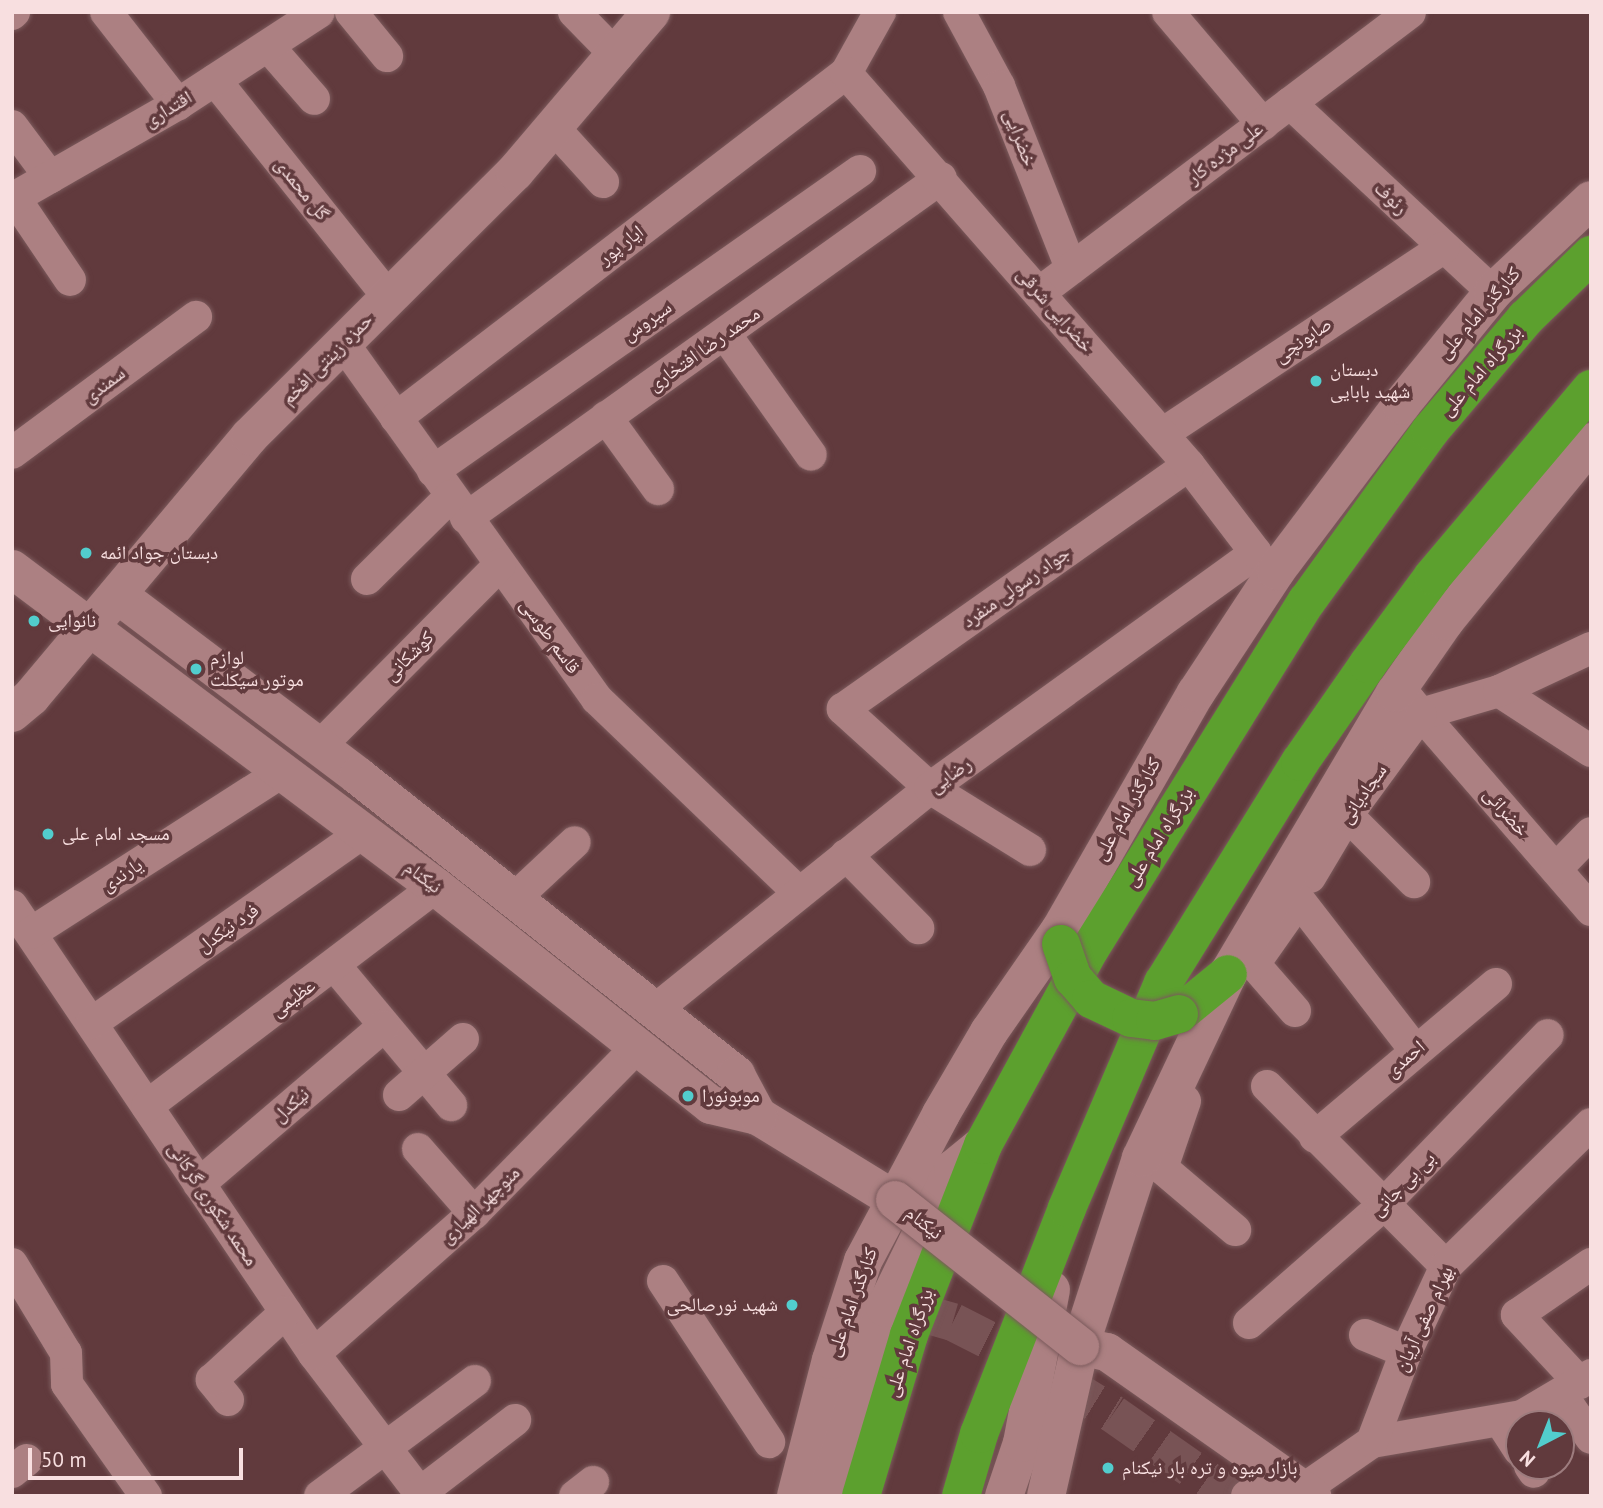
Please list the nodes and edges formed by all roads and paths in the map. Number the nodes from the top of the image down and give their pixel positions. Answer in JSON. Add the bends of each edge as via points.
{"nodes":[{"id":1,"x":106,"y":12,"type":"edge"},
{"id":2,"x":319,"y":12,"type":"edge"},
{"id":3,"x":351,"y":12,"type":"edge"},
{"id":4,"x":574,"y":12,"type":"edge"},
{"id":5,"x":651,"y":12,"type":"edge"},
{"id":6,"x":880,"y":12,"type":"edge"},
{"id":7,"x":959,"y":12,"type":"edge"},
{"id":8,"x":1168,"y":12,"type":"edge"},
{"id":9,"x":1410,"y":12,"type":"edge"},
{"id":10,"x":268,"y":46,"type":"junction"},
{"id":11,"x":387,"y":56,"type":"dead end"},
{"id":12,"x":617,"y":56,"type":"junction"},
{"id":13,"x":846,"y":73,"type":"junction"},
{"id":14,"x":215,"y":80,"type":"junction"},
{"id":15,"x":314,"y":99,"type":"dead end"},
{"id":16,"x":1290,"y":103,"type":"junction"},
{"id":17,"x":178,"y":104,"type":"junction"},
{"id":18,"x":1263,"y":124,"type":"junction"},
{"id":19,"x":12,"y":126,"type":"edge"},
{"id":20,"x":554,"y":128,"type":"junction"},
{"id":21,"x":860,"y":171,"type":"dead end"},
{"id":22,"x":50,"y":177,"type":"junction"},
{"id":23,"x":941,"y":178,"type":"junction"},
{"id":24,"x":603,"y":182,"type":"dead end"},
{"id":25,"x":13,"y":198,"type":"edge"},
{"id":26,"x":1591,"y":200,"type":"edge"},
{"id":27,"x":1444,"y":247,"type":"junction"},
{"id":28,"x":1591,"y":255,"type":"edge"},
{"id":29,"x":1071,"y":268,"type":"junction"},
{"id":30,"x":70,"y":280,"type":"dead end"},
{"id":31,"x":1493,"y":292,"type":"junction"},
{"id":32,"x":1040,"y":293,"type":"junction"},
{"id":33,"x":389,"y":298,"type":"junction"},
{"id":34,"x":196,"y":317,"type":"dead end"},
{"id":35,"x":725,"y":334,"type":"junction"},
{"id":36,"x":343,"y":343,"type":"junction"},
{"id":37,"x":1591,"y":389,"type":"edge"},
{"id":38,"x":606,"y":417,"type":"junction"},
{"id":39,"x":396,"y":418,"type":"junction"},
{"id":40,"x":1162,"y":434,"type":"junction"},
{"id":41,"x":1591,"y":442,"type":"edge"},
{"id":42,"x":12,"y":453,"type":"edge"},
{"id":43,"x":811,"y":455,"type":"dead end"},
{"id":44,"x":1189,"y":465,"type":"junction"},
{"id":45,"x":658,"y":489,"type":"dead end"},
{"id":46,"x":450,"y":495,"type":"junction"},
{"id":47,"x":1266,"y":562,"type":"junction"},
{"id":48,"x":500,"y":565,"type":"junction"},
{"id":49,"x":12,"y":569,"type":"edge"},
{"id":50,"x":367,"y":579,"type":"dead end"},
{"id":51,"x":118,"y":594,"type":"junction"},
{"id":52,"x":92,"y":626,"type":"junction"},
{"id":53,"x":1591,"y":648,"type":"edge"},
{"id":54,"x":1499,"y":691,"type":"junction"},
{"id":55,"x":1408,"y":704,"type":"junction"},
{"id":56,"x":12,"y":713,"type":"edge"},
{"id":57,"x":319,"y":747,"type":"junction"},
{"id":58,"x":1591,"y":751,"type":"edge"},
{"id":59,"x":283,"y":771,"type":"junction"},
{"id":60,"x":930,"y":788,"type":"junction"},
{"id":61,"x":1347,"y":815,"type":"junction"},
{"id":62,"x":364,"y":832,"type":"junction"},
{"id":63,"x":1591,"y":833,"type":"edge"},
{"id":64,"x":575,"y":842,"type":"dead end"},
{"id":65,"x":1030,"y":850,"type":"dead end"},
{"id":66,"x":846,"y":855,"type":"junction"},
{"id":67,"x":1556,"y":869,"type":"junction"},
{"id":68,"x":1414,"y":883,"type":"dead end"},
{"id":69,"x":436,"y":887,"type":"junction"},
{"id":70,"x":1305,"y":888,"type":"junction"},
{"id":71,"x":799,"y":893,"type":"junction"},
{"id":72,"x":514,"y":899,"type":"junction"},
{"id":73,"x":12,"y":906,"type":"edge"},
{"id":74,"x":1591,"y":910,"type":"edge"},
{"id":75,"x":918,"y":928,"type":"dead end"},
{"id":76,"x":32,"y":933,"type":"junction"},
{"id":77,"x":1060,"y":937,"type":"junction"},
{"id":78,"x":336,"y":967,"type":"junction"},
{"id":79,"x":1241,"y":969,"type":"junction"},
{"id":80,"x":1496,"y":984,"type":"dead end"},
{"id":81,"x":655,"y":1010,"type":"junction"},
{"id":82,"x":1295,"y":1011,"type":"dead end"},
{"id":83,"x":92,"y":1023,"type":"junction"},
{"id":84,"x":383,"y":1026,"type":"junction"},
{"id":85,"x":1548,"y":1035,"type":"dead end"},
{"id":86,"x":463,"y":1039,"type":"dead end"},
{"id":87,"x":637,"y":1047,"type":"junction"},
{"id":88,"x":1415,"y":1050,"type":"junction"},
{"id":89,"x":424,"y":1074,"type":"junction"},
{"id":90,"x":1267,"y":1086,"type":"dead end"},
{"id":91,"x":399,"y":1095,"type":"dead end"},
{"id":92,"x":451,"y":1105,"type":"dead end"},
{"id":93,"x":147,"y":1106,"type":"junction"},
{"id":94,"x":758,"y":1116,"type":"junction"},
{"id":95,"x":1591,"y":1124,"type":"edge"},
{"id":96,"x":1315,"y":1137,"type":"junction"},
{"id":97,"x":983,"y":1145,"type":"junction"},
{"id":98,"x":418,"y":1149,"type":"dead end"},
{"id":99,"x":199,"y":1185,"type":"junction"},
{"id":100,"x":895,"y":1200,"type":"junction"},
{"id":101,"x":1382,"y":1206,"type":"junction"},
{"id":102,"x":1067,"y":1208,"type":"junction"},
{"id":103,"x":474,"y":1213,"type":"junction"},
{"id":104,"x":1235,"y":1230,"type":"dead end"},
{"id":105,"x":12,"y":1264,"type":"edge"},
{"id":106,"x":1591,"y":1264,"type":"edge"},
{"id":107,"x":1446,"y":1266,"type":"junction"},
{"id":108,"x":663,"y":1281,"type":"dead end"},
{"id":109,"x":286,"y":1312,"type":"junction"},
{"id":110,"x":1250,"y":1323,"type":"dead end"},
{"id":111,"x":1365,"y":1335,"type":"dead end"},
{"id":112,"x":1080,"y":1346,"type":"junction"},
{"id":113,"x":1406,"y":1352,"type":"junction"},
{"id":114,"x":314,"y":1354,"type":"junction"},
{"id":115,"x":475,"y":1381,"type":"dead end"},
{"id":116,"x":1577,"y":1384,"type":"edge"},
{"id":117,"x":228,"y":1400,"type":"dead end"},
{"id":118,"x":515,"y":1420,"type":"dead end"},
{"id":119,"x":1501,"y":1422,"type":"junction"},
{"id":120,"x":1505,"y":1428,"type":"edge"},
{"id":121,"x":1591,"y":1438,"type":"edge"},
{"id":122,"x":769,"y":1442,"type":"dead end"},
{"id":123,"x":1372,"y":1442,"type":"junction"},
{"id":124,"x":384,"y":1444,"type":"junction"},
{"id":125,"x":1285,"y":1491,"type":"edge"},
{"id":126,"x":421,"y":1494,"type":"edge"},
{"id":127,"x":146,"y":1496,"type":"edge"},
{"id":128,"x":320,"y":1496,"type":"edge"},
{"id":129,"x":796,"y":1496,"type":"edge"},
{"id":130,"x":827,"y":1496,"type":"edge"},
{"id":131,"x":861,"y":1496,"type":"edge"},
{"id":132,"x":961,"y":1496,"type":"edge"},
{"id":133,"x":1004,"y":1496,"type":"edge"},
{"id":134,"x":1046,"y":1496,"type":"edge"}],
"edges":[{"from":1,"to":17,"type":"street"},
{"from":2,"to":10,"type":"street","name":"اقتداری"},
{"from":3,"to":11,"type":"street"},
{"from":4,"to":12,"type":"street"},
{"from":5,"to":12,"type":"main road","name":"حمزه زینتی افخم"},
{"from":6,"to":13,"type":"street"},
{"from":7,"to":29,"type":"street","name":"خضرایی","via":[[999,86]]},
{"from":8,"to":18,"type":"street"},
{"from":9,"to":16,"type":"street","name":"علی مژده کار"},
{"from":10,"to":14,"type":"street","name":"اقتداری"},
{"from":10,"to":15,"type":"street"},
{"from":12,"to":20,"type":"main road","name":"حمزه زینتی افخم"},
{"from":13,"to":23,"type":"street","name":"خضرایی شرقی"},
{"from":13,"to":39,"type":"street","name":"ایار پور"},
{"from":14,"to":17,"type":"street","name":"اقتداری"},
{"from":14,"to":33,"type":"street","name":"گل محمدی"},
{"from":16,"to":18,"type":"street","name":"علی مژده کار"},
{"from":16,"to":27,"type":"street","name":"رئوف"},
{"from":17,"to":22,"type":"street","name":"اقتداری"},
{"from":18,"to":29,"type":"street","name":"علی مژده کار"},
{"from":19,"to":22,"type":"street"},
{"from":20,"to":24,"type":"street"},
{"from":20,"to":33,"type":"main road","name":"حمزه زینتی افخم"},
{"from":21,"to":46,"type":"street","name":"سیروس"},
{"from":22,"to":25,"type":"street","name":"اقتداری"},
{"from":23,"to":32,"type":"street","name":"خضرایی شرقی"},
{"from":23,"to":35,"type":"street","name":"محمد رضا افتخاری"},
{"from":25,"to":30,"type":"street"},
{"from":26,"to":31,"type":"main road","name":"کنارگذر امام علی"},
{"from":27,"to":31,"type":"street","name":"رئوف"},
{"from":27,"to":40,"type":"street","name":"صابونچی"},
{"from":28,"to":97,"type":"highway","name":"بزرگراه امام علی","via":[[1526,318],[1430,431],[1307,601],[1090,949]]},
{"from":29,"to":32,"type":"street","name":"علی مژده کار"},
{"from":31,"to":47,"type":"main road","name":"کنارگذر امام علی"},
{"from":32,"to":40,"type":"street","name":"خضرایی شرقی"},
{"from":33,"to":36,"type":"main road","name":"حمزه زینتی افخم"},
{"from":34,"to":42,"type":"street","name":"سمندی"},
{"from":35,"to":38,"type":"street","name":"محمد رضا افتخاری"},
{"from":35,"to":43,"type":"street"},
{"from":36,"to":39,"type":"street","name":"قاسم طوسی"},
{"from":36,"to":51,"type":"main road","name":"حمزه زینتی افخم","via":[[250,436]]},
{"from":37,"to":102,"type":"highway","via":[[1433,576],[1308,751],[1228,874],[1163,983]]},
{"from":38,"to":45,"type":"street"},
{"from":38,"to":46,"type":"street","name":"محمد رضا افتخاری"},
{"from":39,"to":46,"type":"street","name":"قاسم طوسی"},
{"from":40,"to":44,"type":"street","name":"خضرایی شرقی"},
{"from":41,"to":55,"type":"main road","via":[[1454,610]]},
{"from":44,"to":47,"type":"street","name":"خضرایی شرقی"},
{"from":44,"to":60,"type":"street","name":"جواد رسولی منفرد","via":[[843,709]]},
{"from":46,"to":48,"type":"street","name":"قاسم طوسی"},
{"from":46,"to":50,"type":"street"},
{"from":47,"to":60,"type":"street","name":"رضایی"},
{"from":47,"to":77,"type":"main road","name":"کنارگذر امام علی"},
{"from":48,"to":57,"type":"street","name":"کوشکانی"},
{"from":48,"to":71,"type":"street","name":"قاسم طوسی","via":[[597,699]]},
{"from":49,"to":52,"type":"main road","name":"نیکنام"},
{"from":51,"to":52,"type":"main road","name":"حمزه زینتی افخم"},
{"from":51,"to":57,"type":"main road","name":"نیکنام"},
{"from":52,"to":56,"type":"main road","name":"حمزه زینتی افخم"},
{"from":52,"to":59,"type":"main road","name":"نیکنام"},
{"from":53,"to":54,"type":"street"},
{"from":54,"to":55,"type":"street"},
{"from":54,"to":58,"type":"street"},
{"from":55,"to":61,"type":"street","name":"سجادیانی"},
{"from":55,"to":67,"type":"street","name":"خضرائی"},
{"from":55,"to":79,"type":"main road"},
{"from":57,"to":72,"type":"main road","name":"نیکنام"},
{"from":59,"to":62,"type":"main road","name":"نیکنام"},
{"from":59,"to":76,"type":"street","name":"یارندی"},
{"from":60,"to":65,"type":"street"},
{"from":60,"to":66,"type":"street","name":"رضایی"},
{"from":61,"to":68,"type":"street"},
{"from":61,"to":70,"type":"street","name":"سجادیانی"},
{"from":62,"to":69,"type":"main road","name":"نیکنام"},
{"from":62,"to":83,"type":"street","name":"فرد نیکدل"},
{"from":63,"to":67,"type":"street"},
{"from":64,"to":72,"type":"street"},
{"from":66,"to":71,"type":"street","name":"رضایی"},
{"from":66,"to":75,"type":"street"},
{"from":67,"to":74,"type":"street","name":"خضرائی"},
{"from":69,"to":78,"type":"street","name":"عظیمی"},
{"from":69,"to":87,"type":"main road","name":"نیکنام"},
{"from":70,"to":79,"type":"street","name":"سجادیانی"},
{"from":70,"to":88,"type":"street"},
{"from":71,"to":81,"type":"street","name":"رضایی"},
{"from":72,"to":81,"type":"main road","name":"نیکنام"},
{"from":73,"to":76,"type":"street","name":"محمد شکوری گرکانی"},
{"from":76,"to":83,"type":"street","name":"محمد شکوری گرکانی"},
{"from":77,"to":79,"type":"highway","bridge":true,"via":[[1073,978],[1091,999],[1130,1018],[1155,1021],[1179,1014]]},
{"from":77,"to":100,"type":"main road","name":"کنارگذر امام علی","via":[[989,1032]]},
{"from":78,"to":84,"type":"street"},
{"from":78,"to":93,"type":"street","name":"عظیمی"},
{"from":79,"to":82,"type":"street"},
{"from":79,"to":104,"type":"street","name":"سجادیانی","via":[[1178,1114],[1162,1168]]},
{"from":79,"to":112,"type":"main road","via":[[1141,1158]]},
{"from":80,"to":88,"type":"street","name":"احمدی"},
{"from":81,"to":94,"type":"main road","name":"نیکنام","via":[[736,1076]]},
{"from":83,"to":93,"type":"street","name":"محمد شکوری گرکانی"},
{"from":84,"to":89,"type":"street"},
{"from":84,"to":99,"type":"street","name":"نیکدل"},
{"from":85,"to":101,"type":"street","name":"بی بی جانی"},
{"from":86,"to":89,"type":"street"},
{"from":87,"to":94,"type":"main road","name":"نیکنام","via":[[711,1105]]},
{"from":87,"to":103,"type":"street","name":"منوچهر الهیاری"},
{"from":88,"to":96,"type":"street","name":"احمدی"},
{"from":89,"to":91,"type":"street"},
{"from":89,"to":92,"type":"street"},
{"from":90,"to":96,"type":"street"},
{"from":93,"to":99,"type":"street","name":"محمد شکوری گرکانی"},
{"from":94,"to":100,"type":"main road","name":"نیکنام"},
{"from":95,"to":107,"type":"street","name":"بهرام صفی آریان"},
{"from":96,"to":101,"type":"street"},
{"from":97,"to":130,"type":"main road","via":[[953,1168],[885,1308]]},
{"from":97,"to":131,"type":"highway","name":"بزرگراه امام علی","via":[[909,1335]]},
{"from":98,"to":103,"type":"street"},
{"from":99,"to":109,"type":"street","name":"محمد شکوری گرکانی"},
{"from":100,"to":112,"type":"main road","name":"نیکنام","bridge":true},
{"from":100,"to":129,"type":"main road","name":"کنارگذر امام علی","via":[[863,1261],[831,1360]]},
{"from":101,"to":107,"type":"street"},
{"from":101,"to":110,"type":"street","name":"بی بی جانی"},
{"from":102,"to":132,"type":"highway","via":[[979,1434]]},
{"from":102,"to":133,"type":"main road","via":[[1022,1443]]},
{"from":103,"to":114,"type":"street","name":"منوچهر الهیاری"},
{"from":105,"to":127,"type":"street","via":[[66,1353],[67,1384]]},
{"from":106,"to":116,"type":"street","via":[[1517,1315]]},
{"from":107,"to":113,"type":"street","name":"بهرام صفی آریان"},
{"from":108,"to":122,"type":"street"},
{"from":109,"to":114,"type":"street","name":"محمد شکوری گرکانی"},
{"from":109,"to":117,"type":"street","via":[[212,1380]]},
{"from":111,"to":113,"type":"street"},
{"from":112,"to":125,"type":"main road","name":"نیکنام","via":[[1107,1352]]},
{"from":112,"to":134,"type":"main road"},
{"from":113,"to":123,"type":"street","name":"بهرام صفی آریان"},
{"from":114,"to":124,"type":"street","name":"محمد شکوری گرکانی"},
{"from":115,"to":124,"type":"street"},
{"from":116,"to":119,"type":"street","via":[[1522,1416]]},
{"from":116,"to":121,"type":"street"},
{"from":118,"to":126,"type":"street"},
{"from":119,"to":120,"type":"street"},
{"from":119,"to":123,"type":"street"},
{"from":123,"to":125,"type":"street"},
{"from":124,"to":126,"type":"street","name":"محمد شکوری گرکانی"},
{"from":124,"to":128,"type":"street"}]}
